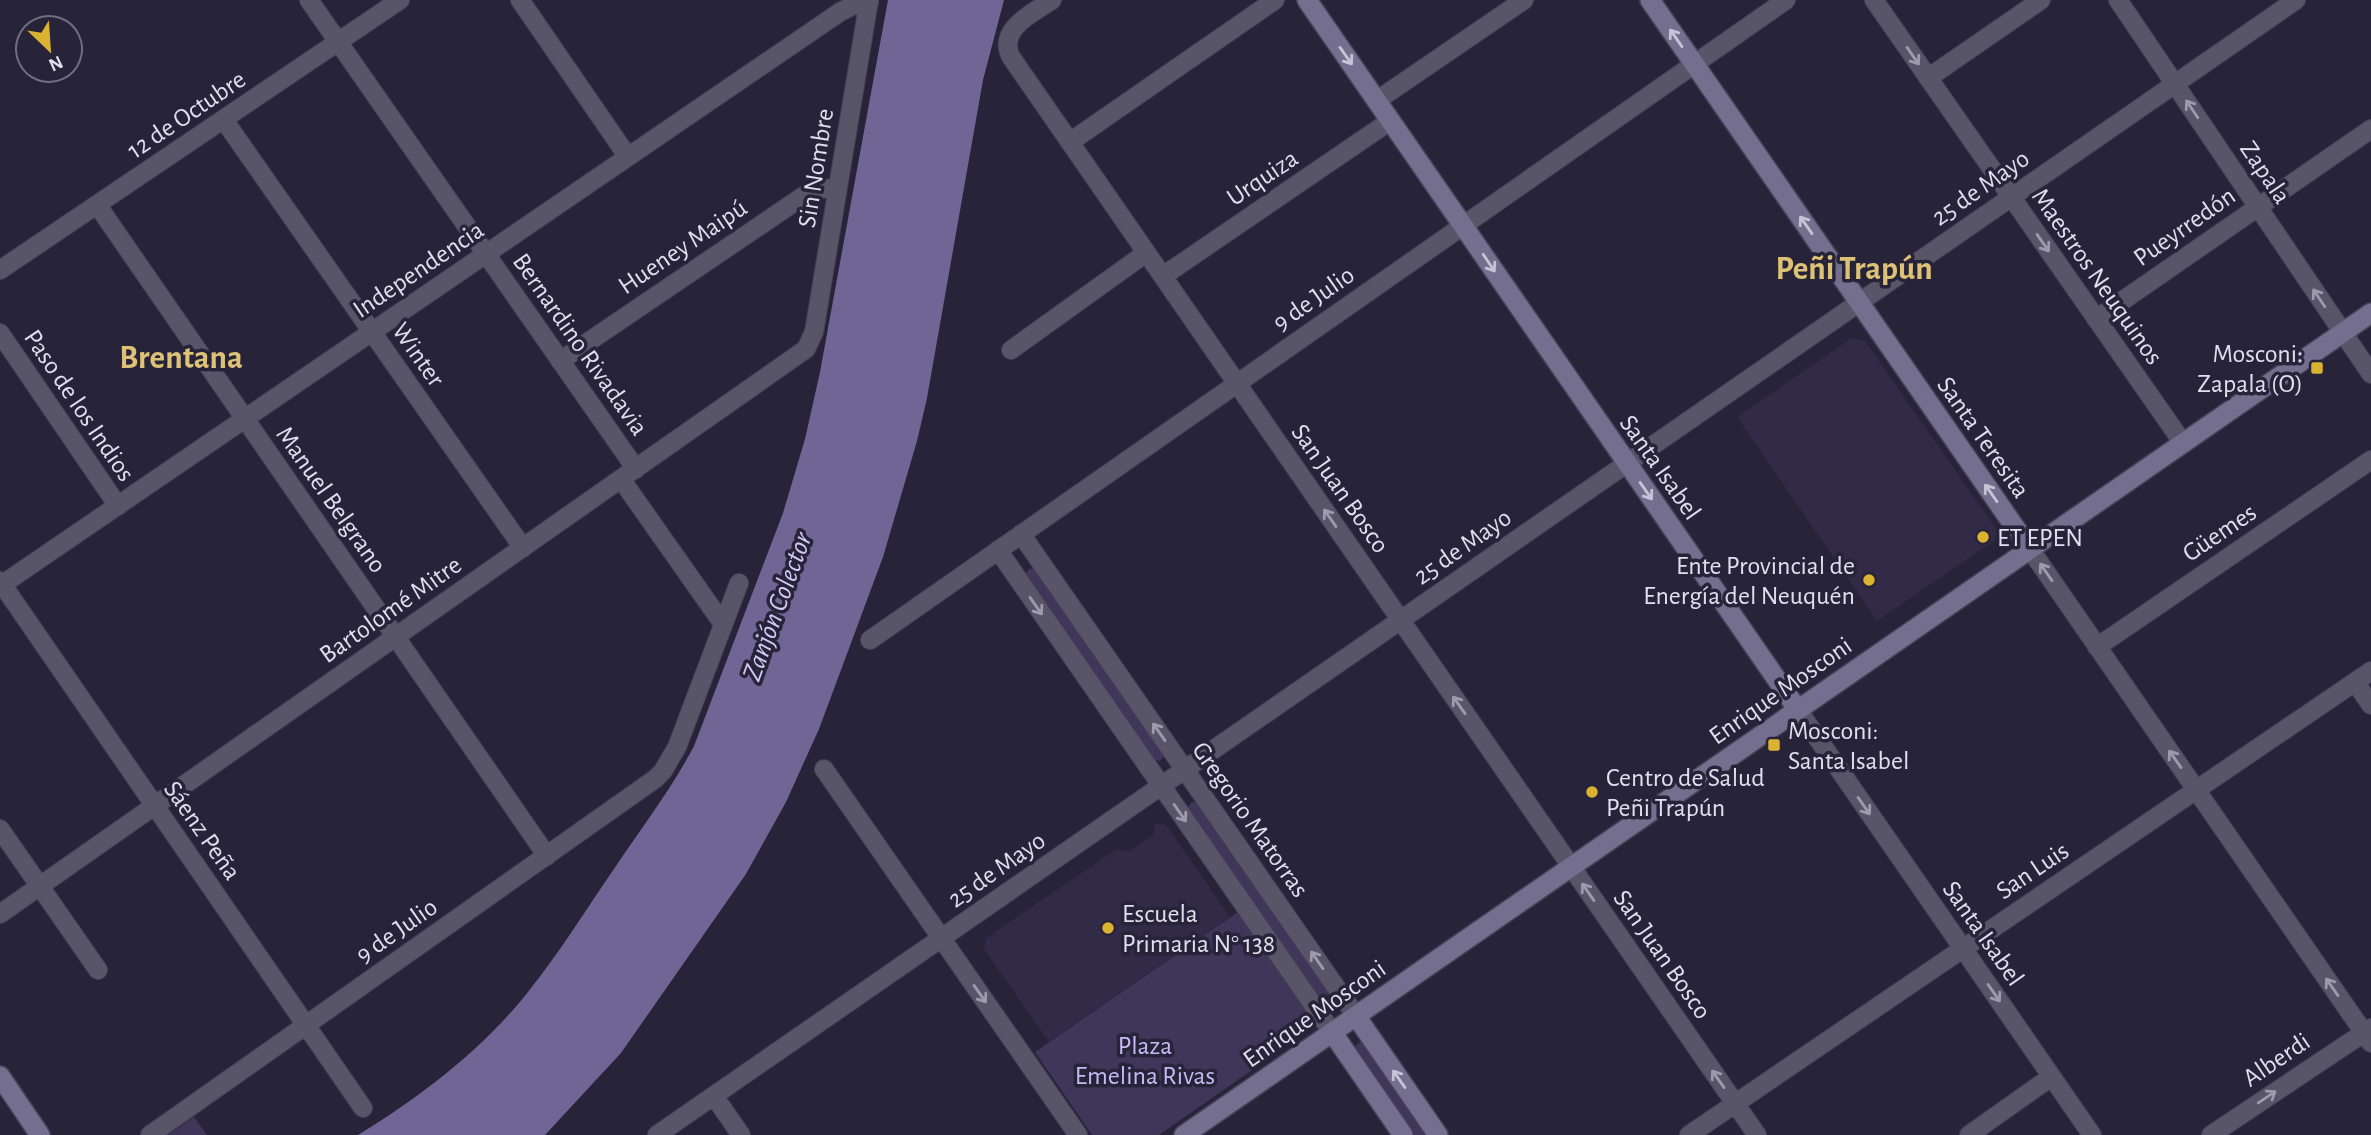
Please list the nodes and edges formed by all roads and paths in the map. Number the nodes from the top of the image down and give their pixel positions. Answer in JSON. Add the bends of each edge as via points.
{"nodes":[{"id":1,"x":309,"y":0,"type":"edge"},
{"id":2,"x":400,"y":0,"type":"edge"},
{"id":3,"x":520,"y":0,"type":"edge"},
{"id":4,"x":1052,"y":0,"type":"edge"},
{"id":5,"x":1275,"y":0,"type":"edge"},
{"id":6,"x":1307,"y":0,"type":"edge"},
{"id":7,"x":1524,"y":0,"type":"edge"},
{"id":8,"x":1650,"y":0,"type":"edge"},
{"id":9,"x":1786,"y":0,"type":"edge"},
{"id":10,"x":1874,"y":0,"type":"edge"},
{"id":11,"x":2041,"y":0,"type":"edge"},
{"id":12,"x":2118,"y":0,"type":"edge"},
{"id":13,"x":2296,"y":0,"type":"edge"},
{"id":14,"x":869,"y":1,"type":"edge"},
{"id":15,"x":338,"y":42,"type":"junction"},
{"id":16,"x":1694,"y":64,"type":"junction"},
{"id":17,"x":1928,"y":78,"type":"junction"},
{"id":18,"x":2175,"y":84,"type":"junction"},
{"id":19,"x":1376,"y":101,"type":"junction"},
{"id":20,"x":224,"y":120,"type":"junction"},
{"id":21,"x":1390,"y":121,"type":"junction"},
{"id":22,"x":2371,"y":129,"type":"edge"},
{"id":23,"x":1070,"y":142,"type":"junction"},
{"id":24,"x":628,"y":158,"type":"junction"},
{"id":25,"x":838,"y":188,"type":"junction"},
{"id":26,"x":2011,"y":197,"type":"junction"},
{"id":27,"x":98,"y":206,"type":"junction"},
{"id":28,"x":2258,"y":207,"type":"junction"},
{"id":29,"x":1463,"y":226,"type":"junction"},
{"id":30,"x":1146,"y":253,"type":"junction"},
{"id":31,"x":486,"y":254,"type":"junction"},
{"id":32,"x":0,"y":270,"type":"edge"},
{"id":33,"x":1163,"y":276,"type":"junction"},
{"id":34,"x":1859,"y":303,"type":"junction"},
{"id":35,"x":2371,"y":313,"type":"edge"},
{"id":36,"x":2096,"y":319,"type":"junction"},
{"id":37,"x":372,"y":332,"type":"junction"},
{"id":38,"x":2343,"y":332,"type":"junction"},
{"id":39,"x":0,"y":333,"type":"edge"},
{"id":40,"x":809,"y":345,"type":"joint"},
{"id":41,"x":1011,"y":350,"type":"dead end"},
{"id":42,"x":560,"y":361,"type":"junction"},
{"id":43,"x":2371,"y":374,"type":"edge"},
{"id":44,"x":1237,"y":383,"type":"junction"},
{"id":45,"x":245,"y":419,"type":"junction"},
{"id":46,"x":2183,"y":443,"type":"junction"},
{"id":47,"x":2371,"y":460,"type":"edge"},
{"id":48,"x":1626,"y":464,"type":"junction"},
{"id":49,"x":628,"y":474,"type":"junction"},
{"id":50,"x":118,"y":506,"type":"junction"},
{"id":51,"x":1021,"y":534,"type":"junction"},
{"id":52,"x":523,"y":548,"type":"junction"},
{"id":53,"x":2030,"y":549,"type":"junction"},
{"id":54,"x":998,"y":550,"type":"junction"},
{"id":55,"x":739,"y":583,"type":"dead end"},
{"id":56,"x":1,"y":584,"type":"edge"},
{"id":57,"x":1400,"y":620,"type":"junction"},
{"id":58,"x":723,"y":624,"type":"junction"},
{"id":59,"x":396,"y":637,"type":"junction"},
{"id":60,"x":870,"y":640,"type":"dead end"},
{"id":61,"x":2097,"y":647,"type":"junction"},
{"id":62,"x":2371,"y":671,"type":"edge"},
{"id":63,"x":2355,"y":682,"type":"junction"},
{"id":64,"x":2371,"y":705,"type":"edge"},
{"id":65,"x":1798,"y":710,"type":"junction"},
{"id":66,"x":824,"y":769,"type":"dead end"},
{"id":67,"x":1185,"y":769,"type":"junction"},
{"id":68,"x":1161,"y":786,"type":"junction"},
{"id":69,"x":2196,"y":790,"type":"junction"},
{"id":70,"x":155,"y":806,"type":"junction"},
{"id":71,"x":0,"y":829,"type":"edge"},
{"id":72,"x":547,"y":856,"type":"junction"},
{"id":73,"x":1571,"y":867,"type":"junction"},
{"id":74,"x":40,"y":886,"type":"junction"},
{"id":75,"x":0,"y":914,"type":"edge"},
{"id":76,"x":942,"y":938,"type":"junction"},
{"id":77,"x":1963,"y":948,"type":"junction"},
{"id":78,"x":98,"y":970,"type":"dead end"},
{"id":79,"x":1356,"y":1016,"type":"junction"},
{"id":80,"x":306,"y":1026,"type":"junction"},
{"id":81,"x":1332,"y":1032,"type":"junction"},
{"id":82,"x":2369,"y":1034,"type":"edge"},
{"id":83,"x":0,"y":1076,"type":"edge"},
{"id":84,"x":2052,"y":1077,"type":"junction"},
{"id":85,"x":714,"y":1096,"type":"junction"},
{"id":86,"x":1735,"y":1104,"type":"junction"},
{"id":87,"x":362,"y":1108,"type":"dead end"},
{"id":88,"x":40,"y":1135,"type":"edge"},
{"id":89,"x":150,"y":1135,"type":"edge"},
{"id":90,"x":657,"y":1135,"type":"edge"},
{"id":91,"x":741,"y":1135,"type":"edge"},
{"id":92,"x":1078,"y":1135,"type":"edge"},
{"id":93,"x":1184,"y":1135,"type":"edge"},
{"id":94,"x":1403,"y":1135,"type":"edge"},
{"id":95,"x":1438,"y":1135,"type":"edge"},
{"id":96,"x":1689,"y":1135,"type":"edge"},
{"id":97,"x":1757,"y":1135,"type":"edge"},
{"id":98,"x":1969,"y":1135,"type":"edge"},
{"id":99,"x":2092,"y":1135,"type":"edge"},
{"id":100,"x":2211,"y":1135,"type":"edge"}],
"edges":[{"from":1,"to":15,"type":"street","name":"Bernardino Rivadavia"},
{"from":2,"to":15,"type":"street","name":"12 de Octubre"},
{"from":3,"to":24,"type":"street"},
{"from":4,"to":23,"type":"street","name":"San Juan Bosco","via":[[1016,26],[1007,41],[1011,57]]},
{"from":5,"to":23,"type":"street"},
{"from":6,"to":19,"type":"main road","name":"Santa Isabel","one_way":true},
{"from":7,"to":19,"type":"street"},
{"from":16,"to":8,"type":"main road","name":"Santa Teresita","one_way":true},
{"from":9,"to":16,"type":"street","name":"9 de Julio"},
{"from":10,"to":17,"type":"street","name":"Maestros Neuquinos","one_way":true},
{"from":11,"to":17,"type":"street"},
{"from":12,"to":18,"type":"street","name":"Zapala"},
{"from":13,"to":18,"type":"street","name":"25 de Mayo"},
{"from":14,"to":24,"type":"street","name":"Independencia","via":[[845,9]]},
{"from":14,"to":25,"type":"street","name":"Sin Nombre"},
{"from":15,"to":20,"type":"street","name":"12 de Octubre"},
{"from":15,"to":31,"type":"street","name":"Bernardino Rivadavia"},
{"from":16,"to":29,"type":"street","name":"9 de Julio"},
{"from":34,"to":16,"type":"main road","name":"Santa Teresita","one_way":true},
{"from":17,"to":26,"type":"street","name":"Maestros Neuquinos"},
{"from":18,"to":26,"type":"street","name":"25 de Mayo"},
{"from":28,"to":18,"type":"street","name":"Zapala","one_way":true},
{"from":19,"to":21,"type":"main road","name":"Santa Isabel"},
{"from":20,"to":27,"type":"street","name":"12 de Octubre"},
{"from":20,"to":37,"type":"street","name":"Winter"},
{"from":21,"to":29,"type":"main road","name":"Santa Isabel"},
{"from":21,"to":33,"type":"street","name":"Urquiza"},
{"from":22,"to":28,"type":"street","name":"Pueyrredón"},
{"from":23,"to":30,"type":"street","name":"San Juan Bosco"},
{"from":24,"to":31,"type":"street","name":"Independencia"},
{"from":25,"to":40,"type":"street","name":"Sin Nombre"},
{"from":25,"to":42,"type":"street","name":"Hueney Maipú","via":[[816,189],[802,197]]},
{"from":26,"to":34,"type":"street","name":"25 de Mayo"},
{"from":26,"to":36,"type":"street","name":"Maestros Neuquinos","one_way":true},
{"from":27,"to":32,"type":"street","name":"12 de Octubre"},
{"from":27,"to":45,"type":"street","name":"Manuel Belgrano"},
{"from":28,"to":36,"type":"street","name":"Pueyrredón"},
{"from":38,"to":28,"type":"street","name":"Zapala","one_way":true},
{"from":29,"to":44,"type":"street","name":"9 de Julio"},
{"from":29,"to":48,"type":"main road","name":"Santa Isabel","one_way":true},
{"from":30,"to":33,"type":"street","name":"San Juan Bosco"},
{"from":30,"to":41,"type":"street"},
{"from":31,"to":37,"type":"street","name":"Independencia"},
{"from":31,"to":42,"type":"street","name":"Bernardino Rivadavia"},
{"from":33,"to":44,"type":"street","name":"San Juan Bosco"},
{"from":34,"to":48,"type":"street","name":"25 de Mayo"},
{"from":53,"to":34,"type":"main road","name":"Santa Teresita","one_way":true},
{"from":35,"to":38,"type":"main road","name":"Enrique Mosconi"},
{"from":36,"to":46,"type":"street","name":"Maestros Neuquinos"},
{"from":37,"to":45,"type":"street","name":"Independencia"},
{"from":37,"to":52,"type":"street","name":"Winter"},
{"from":38,"to":43,"type":"street","name":"Zapala"},
{"from":38,"to":46,"type":"main road","name":"Enrique Mosconi"},
{"from":39,"to":50,"type":"street","name":"Paso de los Indios"},
{"from":40,"to":49,"type":"street","name":"Bartolomé Mitre"},
{"from":42,"to":49,"type":"street","name":"Bernardino Rivadavia"},
{"from":44,"to":51,"type":"street","name":"9 de Julio"},
{"from":57,"to":44,"type":"street","name":"San Juan Bosco","one_way":true},
{"from":45,"to":50,"type":"street","name":"Independencia"},
{"from":45,"to":59,"type":"street","name":"Manuel Belgrano"},
{"from":46,"to":53,"type":"main road","name":"Enrique Mosconi"},
{"from":47,"to":61,"type":"street","name":"Güemes"},
{"from":48,"to":57,"type":"street","name":"25 de Mayo"},
{"from":48,"to":65,"type":"main road","name":"Santa Isabel","one_way":true},
{"from":49,"to":52,"type":"street","name":"Bartolomé Mitre"},
{"from":49,"to":58,"type":"street","name":"Bernardino Rivadavia"},
{"from":50,"to":56,"type":"street","name":"Independencia"},
{"from":51,"to":54,"type":"street","name":"9 de Julio"},
{"from":67,"to":51,"type":"street","name":"Gregorio Matorras","one_way":true},
{"from":52,"to":59,"type":"street","name":"Bartolomé Mitre"},
{"from":61,"to":53,"type":"street","name":"Santa Teresita","one_way":true},
{"from":53,"to":65,"type":"main road","name":"Enrique Mosconi"},
{"from":54,"to":60,"type":"street","name":"9 de Julio"},
{"from":54,"to":68,"type":"street","name":"Gregorio Matorras","one_way":true},
{"from":55,"to":58,"type":"street"},
{"from":56,"to":70,"type":"street","name":"Sáenz Peña"},
{"from":57,"to":67,"type":"street","name":"25 de Mayo"},
{"from":73,"to":57,"type":"street","name":"San Juan Bosco","one_way":true},
{"from":58,"to":72,"type":"street","name":"9 de Julio","via":[[668,764],[648,786]]},
{"from":59,"to":70,"type":"street","name":"Bartolomé Mitre"},
{"from":59,"to":72,"type":"street","name":"Manuel Belgrano"},
{"from":69,"to":61,"type":"street","name":"Santa Teresita","one_way":true},
{"from":62,"to":63,"type":"street","name":"San Luis"},
{"from":63,"to":64,"type":"street"},
{"from":63,"to":69,"type":"street","name":"San Luis"},
{"from":65,"to":73,"type":"main road","name":"Enrique Mosconi"},
{"from":65,"to":77,"type":"street","name":"Santa Isabel","one_way":true},
{"from":66,"to":76,"type":"street"},
{"from":67,"to":68,"type":"street","name":"25 de Mayo"},
{"from":79,"to":67,"type":"street","name":"Gregorio Matorras","one_way":true},
{"from":68,"to":76,"type":"street","name":"25 de Mayo"},
{"from":68,"to":81,"type":"street","name":"Gregorio Matorras","one_way":true},
{"from":69,"to":77,"type":"street","name":"San Luis"},
{"from":82,"to":69,"type":"street","name":"Santa Teresita","one_way":true},
{"from":70,"to":74,"type":"street","name":"Bartolomé Mitre"},
{"from":70,"to":80,"type":"street","name":"Sáenz Peña"},
{"from":71,"to":74,"type":"street"},
{"from":72,"to":80,"type":"street","name":"9 de Julio"},
{"from":73,"to":79,"type":"main road","name":"Enrique Mosconi"},
{"from":86,"to":73,"type":"street","name":"San Juan Bosco","one_way":true},
{"from":74,"to":75,"type":"street","name":"Bartolomé Mitre"},
{"from":74,"to":78,"type":"street"},
{"from":76,"to":85,"type":"street","name":"25 de Mayo"},
{"from":76,"to":92,"type":"street","one_way":true},
{"from":77,"to":84,"type":"street","name":"Santa Isabel","one_way":true},
{"from":77,"to":86,"type":"street","name":"San Luis"},
{"from":79,"to":81,"type":"main road","name":"Enrique Mosconi"},
{"from":95,"to":79,"type":"main road","name":"Gregorio Matorras","one_way":true},
{"from":80,"to":87,"type":"street","name":"Sáenz Peña"},
{"from":80,"to":89,"type":"street","name":"9 de Julio"},
{"from":81,"to":93,"type":"main road","name":"Enrique Mosconi"},
{"from":81,"to":94,"type":"main road","name":"Gregorio Matorras"},
{"from":100,"to":82,"type":"street","name":"Alberdi","one_way":true},
{"from":83,"to":88,"type":"main road"},
{"from":84,"to":98,"type":"street"},
{"from":84,"to":99,"type":"street","name":"Santa Isabel"},
{"from":85,"to":90,"type":"street","name":"25 de Mayo"},
{"from":85,"to":91,"type":"street"},
{"from":86,"to":96,"type":"street","name":"San Luis"},
{"from":86,"to":97,"type":"street","name":"San Juan Bosco"}]}
